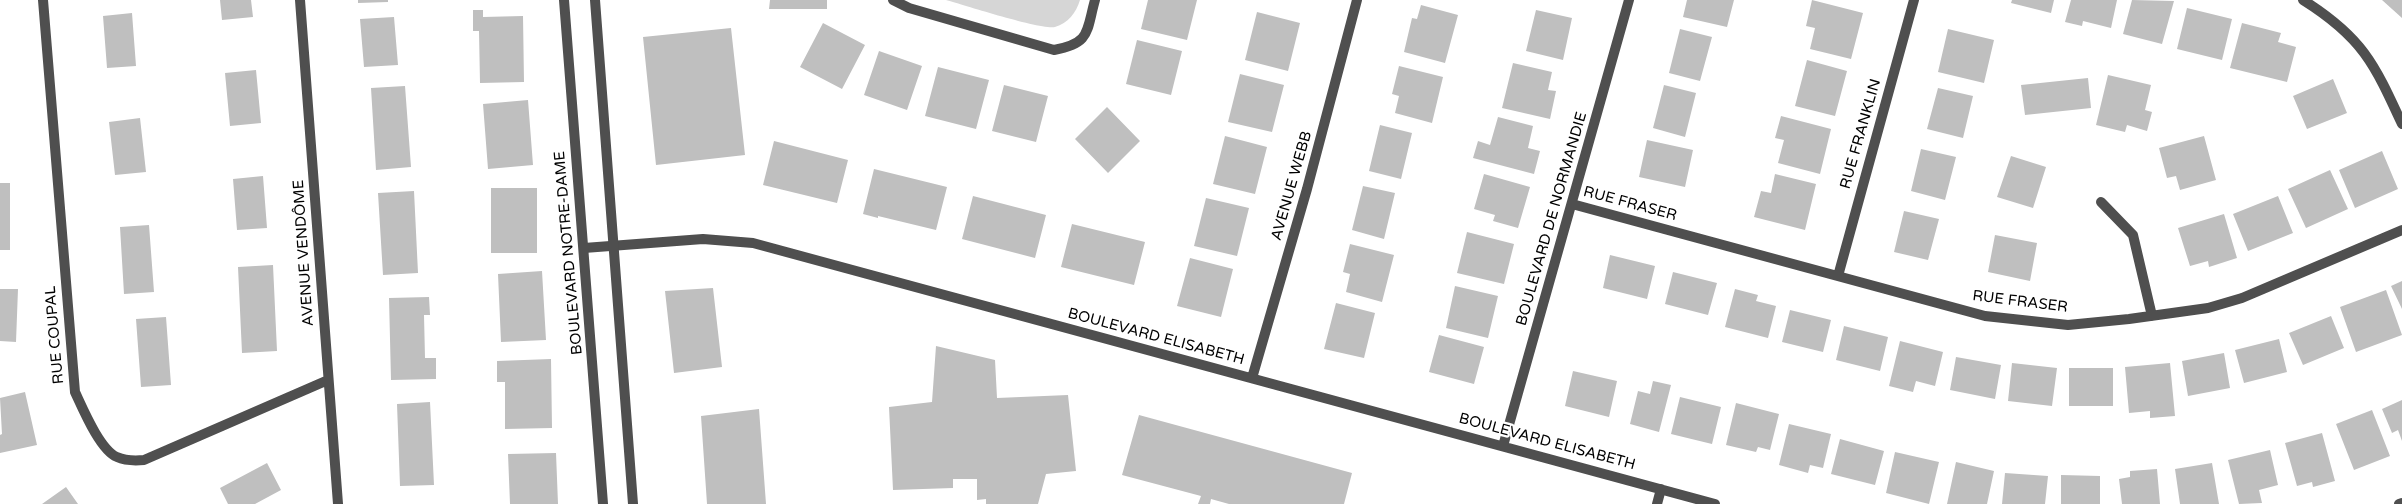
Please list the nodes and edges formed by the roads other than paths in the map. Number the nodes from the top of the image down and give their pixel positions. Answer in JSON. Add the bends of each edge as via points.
{"nodes":[{"id":1,"x":43,"y":0,"type":"edge"},
{"id":2,"x":300,"y":0,"type":"edge"},
{"id":3,"x":564,"y":0,"type":"edge"},
{"id":4,"x":595,"y":0,"type":"edge"},
{"id":5,"x":893,"y":0,"type":"edge"},
{"id":6,"x":1095,"y":0,"type":"edge"},
{"id":7,"x":1356,"y":0,"type":"edge"},
{"id":8,"x":1629,"y":0,"type":"edge"},
{"id":9,"x":1914,"y":0,"type":"edge"},
{"id":10,"x":2303,"y":0,"type":"edge"},
{"id":11,"x":2402,"y":124,"type":"edge"},
{"id":12,"x":2101,"y":202,"type":"dead end"},
{"id":13,"x":1572,"y":204,"type":"junction"},
{"id":14,"x":2402,"y":230,"type":"edge"},
{"id":15,"x":613,"y":246,"type":"junction"},
{"id":16,"x":584,"y":248,"type":"junction"},
{"id":17,"x":1838,"y":276,"type":"junction"},
{"id":18,"x":2152,"y":316,"type":"junction"},
{"id":19,"x":1252,"y":378,"type":"junction"},
{"id":20,"x":328,"y":380,"type":"junction"},
{"id":21,"x":1502,"y":446,"type":"junction"},
{"id":22,"x":1661,"y":489,"type":"junction"},
{"id":23,"x":338,"y":504,"type":"edge"},
{"id":24,"x":603,"y":504,"type":"edge"},
{"id":25,"x":633,"y":504,"type":"edge"},
{"id":26,"x":1656,"y":504,"type":"edge"},
{"id":27,"x":1715,"y":504,"type":"edge"}],
"edges":[{"from":1,"to":20,"type":"street","name":"RUE COUPAL","via":[[75,392],[94,432],[115,457],[129,461],[144,460]]},
{"from":2,"to":20,"type":"street","name":"AVENUE VENDÔME"},
{"from":3,"to":16,"type":"street","name":"BOULEVARD NOTRE-DAME"},
{"from":4,"to":15,"type":"street"},
{"from":5,"to":6,"type":"street","via":[[909,8],[1054,50],[1073,46],[1086,36]]},
{"from":7,"to":19,"type":"street","name":"AVENUE WEBB","via":[[1307,189]]},
{"from":8,"to":13,"type":"street","name":"BOULEVARD DE NORMANDIE"},
{"from":9,"to":17,"type":"street","name":"RUE FRANKLIN"},
{"from":10,"to":11,"type":"street","via":[[2331,18],[2358,43],[2379,72]]},
{"from":12,"to":18,"type":"street","via":[[2133,235]]},
{"from":13,"to":17,"type":"street","name":"RUE FRASER"},
{"from":13,"to":21,"type":"street","name":"BOULEVARD DE NORMANDIE"},
{"from":14,"to":18,"type":"street","name":"RUE FRASER","via":[[2242,298],[2208,308]]},
{"from":15,"to":16,"type":"street","name":"BOULEVARD ELISABETH"},
{"from":15,"to":19,"type":"street","name":"BOULEVARD ELISABETH","via":[[704,239],[743,241]]},
{"from":15,"to":25,"type":"street"},
{"from":16,"to":24,"type":"street","name":"BOULEVARD NOTRE-DAME"},
{"from":17,"to":18,"type":"street","name":"RUE FRASER","via":[[1985,316],[2068,325]]},
{"from":19,"to":21,"type":"street","name":"BOULEVARD ELISABETH"},
{"from":20,"to":23,"type":"street","name":"AVENUE VENDÔME"},
{"from":21,"to":22,"type":"street","name":"BOULEVARD ELISABETH"},
{"from":22,"to":26,"type":"street"},
{"from":22,"to":27,"type":"street","name":"BOULEVARD ELISABETH"}]}
